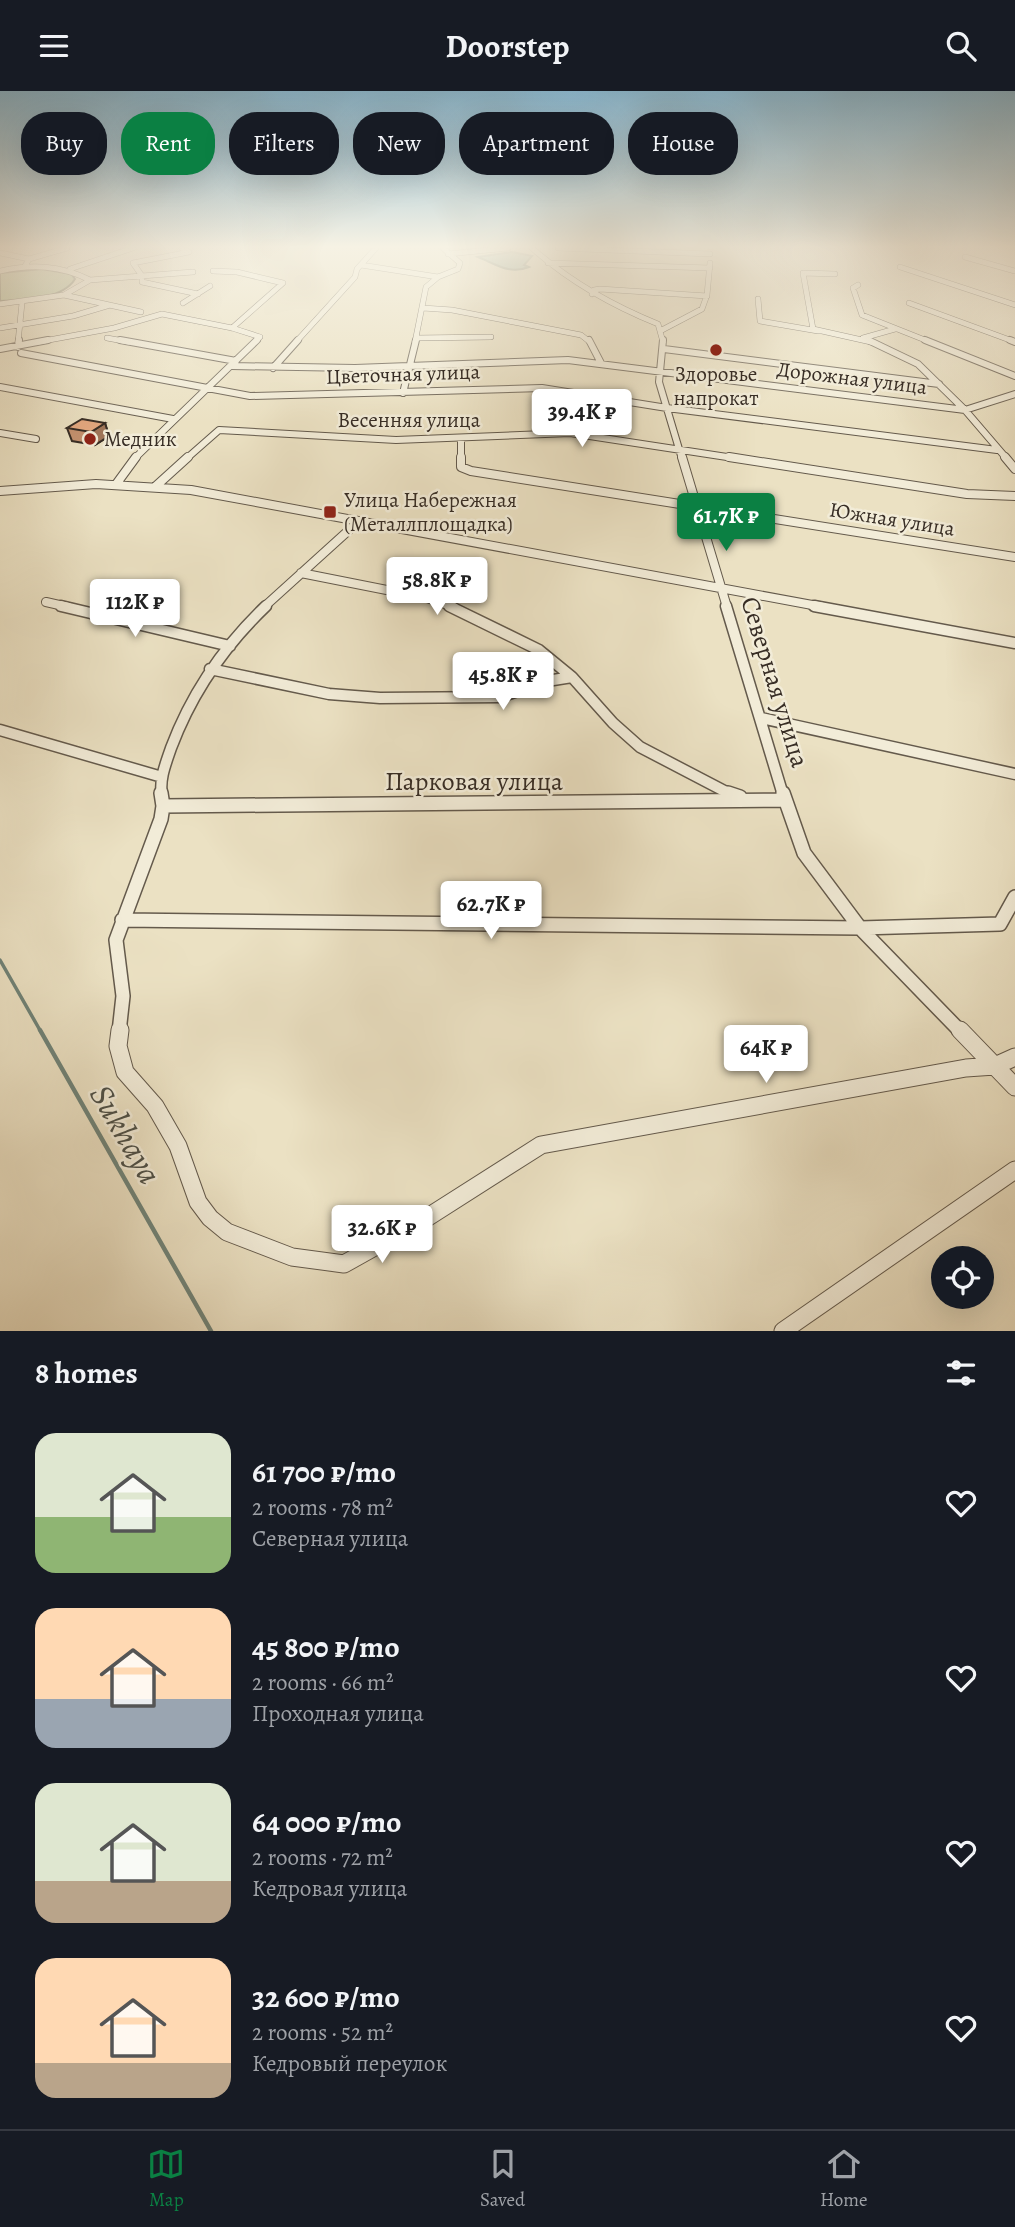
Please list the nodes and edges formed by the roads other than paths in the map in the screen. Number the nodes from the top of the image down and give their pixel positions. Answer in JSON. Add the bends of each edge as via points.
{"nodes":[{"id":1,"x":22,"y":306,"type":"edge"},
{"id":2,"x":107,"y":306,"type":"edge"},
{"id":3,"x":114,"y":306,"type":"edge"},
{"id":4,"x":257,"y":306,"type":"edge"},
{"id":5,"x":329,"y":306,"type":"edge"},
{"id":6,"x":618,"y":306,"type":"edge"},
{"id":7,"x":707,"y":306,"type":"edge"},
{"id":8,"x":759,"y":306,"type":"edge"},
{"id":9,"x":809,"y":306,"type":"edge"},
{"id":10,"x":858,"y":306,"type":"edge"},
{"id":11,"x":917,"y":306,"type":"edge"},
{"id":12,"x":423,"y":308,"type":"joint"},
{"id":13,"x":141,"y":312,"type":"dead end"},
{"id":14,"x":20,"y":326,"type":"junction"},
{"id":15,"x":0,"y":328,"type":"edge"},
{"id":16,"x":232,"y":328,"type":"junction"},
{"id":17,"x":895,"y":329,"type":"junction"},
{"id":18,"x":662,"y":330,"type":"junction"},
{"id":19,"x":818,"y":331,"type":"junction"},
{"id":20,"x":491,"y":337,"type":"dead end"},
{"id":21,"x":107,"y":338,"type":"dead end"},
{"id":22,"x":416,"y":338,"type":"junction"},
{"id":23,"x":863,"y":338,"type":"junction"},
{"id":24,"x":1015,"y":342,"type":"edge"},
{"id":25,"x":0,"y":349,"type":"edge"},
{"id":26,"x":664,"y":349,"type":"junction"},
{"id":27,"x":19,"y":350,"type":"junction"},
{"id":28,"x":234,"y":363,"type":"junction"},
{"id":29,"x":601,"y":363,"type":"junction"},
{"id":30,"x":411,"y":366,"type":"junction"},
{"id":31,"x":273,"y":367,"type":"junction"},
{"id":32,"x":660,"y":371,"type":"junction"},
{"id":33,"x":1015,"y":376,"type":"edge"},
{"id":34,"x":939,"y":384,"type":"junction"},
{"id":35,"x":0,"y":387,"type":"edge"},
{"id":36,"x":208,"y":387,"type":"junction"},
{"id":37,"x":403,"y":393,"type":"junction"},
{"id":38,"x":1015,"y":394,"type":"edge"},
{"id":39,"x":667,"y":408,"type":"junction"},
{"id":40,"x":965,"y":410,"type":"junction"},
{"id":41,"x":173,"y":419,"type":"junction"},
{"id":42,"x":0,"y":433,"type":"edge"},
{"id":43,"x":461,"y":438,"type":"junction"},
{"id":44,"x":36,"y":439,"type":"dead end"},
{"id":45,"x":997,"y":450,"type":"junction"},
{"id":46,"x":681,"y":453,"type":"junction"},
{"id":47,"x":1015,"y":469,"type":"edge"},
{"id":48,"x":117,"y":483,"type":"junction"},
{"id":49,"x":156,"y":486,"type":"junction"},
{"id":50,"x":0,"y":491,"type":"edge"},
{"id":51,"x":1015,"y":496,"type":"edge"},
{"id":52,"x":698,"y":508,"type":"junction"},
{"id":53,"x":359,"y":521,"type":"junction"},
{"id":54,"x":1015,"y":557,"type":"edge"},
{"id":55,"x":301,"y":573,"type":"junction"},
{"id":56,"x":720,"y":588,"type":"junction"},
{"id":57,"x":46,"y":602,"type":"dead end"},
{"id":58,"x":1015,"y":643,"type":"edge"},
{"id":59,"x":230,"y":646,"type":"junction"},
{"id":60,"x":210,"y":669,"type":"junction"},
{"id":61,"x":572,"y":677,"type":"junction"},
{"id":62,"x":761,"y":718,"type":"junction"},
{"id":63,"x":0,"y":730,"type":"edge"},
{"id":64,"x":1015,"y":774,"type":"edge"},
{"id":65,"x":162,"y":777,"type":"junction"},
{"id":66,"x":785,"y":800,"type":"junction"},
{"id":67,"x":762,"y":801,"type":"junction"},
{"id":68,"x":164,"y":806,"type":"junction"},
{"id":69,"x":1015,"y":897,"type":"edge"},
{"id":70,"x":122,"y":920,"type":"junction"},
{"id":71,"x":860,"y":928,"type":"junction"},
{"id":72,"x":1015,"y":1057,"type":"edge"},
{"id":73,"x":995,"y":1066,"type":"junction"},
{"id":74,"x":1015,"y":1087,"type":"edge"},
{"id":75,"x":1015,"y":1170,"type":"edge"},
{"id":76,"x":783,"y":1331,"type":"edge"}],
"edges":[{"from":1,"to":14,"type":"street"},
{"from":2,"to":14,"type":"street"},
{"from":3,"to":13,"type":"street"},
{"from":4,"to":16,"type":"street"},
{"from":5,"to":31,"type":"street"},
{"from":6,"to":18,"type":"street"},
{"from":7,"to":18,"type":"street"},
{"from":8,"to":19,"type":"street","via":[[760,321]]},
{"from":9,"to":19,"type":"street","via":[[813,329]]},
{"from":10,"to":17,"type":"street","via":[[862,316]]},
{"from":11,"to":24,"type":"street"},
{"from":12,"to":22,"type":"street"},
{"from":12,"to":29,"type":"street","via":[[582,335]]},
{"from":14,"to":15,"type":"street"},
{"from":14,"to":27,"type":"street"},
{"from":16,"to":27,"type":"street","via":[[154,315]]},
{"from":16,"to":28,"type":"street","via":[[260,337]]},
{"from":17,"to":23,"type":"street"},
{"from":17,"to":33,"type":"street"},
{"from":18,"to":26,"type":"street","name":"Северная улица"},
{"from":19,"to":23,"type":"street"},
{"from":20,"to":22,"type":"street"},
{"from":21,"to":28,"type":"street","name":"Дорожная улица"},
{"from":22,"to":30,"type":"street"},
{"from":23,"to":34,"type":"street","via":[[918,363]]},
{"from":25,"to":27,"type":"street"},
{"from":26,"to":32,"type":"street","name":"Северная улица"},
{"from":26,"to":34,"type":"street"},
{"from":27,"to":36,"type":"street","name":"Цветочная улица"},
{"from":28,"to":31,"type":"street","name":"Дорожная улица"},
{"from":28,"to":36,"type":"street"},
{"from":29,"to":30,"type":"street","name":"Дорожная улица","via":[[568,360]]},
{"from":29,"to":32,"type":"street","name":"Дорожная улица"},
{"from":30,"to":31,"type":"street","name":"Дорожная улица"},
{"from":30,"to":37,"type":"street"},
{"from":32,"to":39,"type":"street","name":"Северная улица"},
{"from":32,"to":40,"type":"street","name":"Дорожная улица"},
{"from":34,"to":40,"type":"street"},
{"from":35,"to":41,"type":"street"},
{"from":36,"to":37,"type":"street","name":"Цветочная улица","via":[[250,396]]},
{"from":36,"to":41,"type":"street"},
{"from":37,"to":39,"type":"street","name":"Цветочная улица","via":[[542,388]]},
{"from":38,"to":40,"type":"street"},
{"from":39,"to":45,"type":"street","name":"Цветочная улица"},
{"from":39,"to":46,"type":"street","name":"Северная улица"},
{"from":40,"to":45,"type":"street"},
{"from":41,"to":48,"type":"street"},
{"from":42,"to":44,"type":"street"},
{"from":43,"to":46,"type":"street","name":"Весенняя улица","via":[[570,433]]},
{"from":43,"to":49,"type":"street","name":"Весенняя улица","via":[[356,439],[219,430]]},
{"from":43,"to":52,"type":"street","name":"Южная улица","via":[[461,467],[471,471]]},
{"from":45,"to":47,"type":"street"},
{"from":46,"to":51,"type":"street","name":"Весенняя улица","via":[[967,494]]},
{"from":46,"to":52,"type":"street","name":"Северная улица"},
{"from":48,"to":49,"type":"street"},
{"from":48,"to":50,"type":"street"},
{"from":49,"to":53,"type":"street"},
{"from":52,"to":54,"type":"street","name":"Южная улица"},
{"from":52,"to":56,"type":"street","name":"Северная улица"},
{"from":53,"to":55,"type":"street"},
{"from":53,"to":56,"type":"street"},
{"from":55,"to":59,"type":"street"},
{"from":55,"to":61,"type":"street","via":[[459,609],[539,650]]},
{"from":56,"to":58,"type":"street"},
{"from":56,"to":62,"type":"street","name":"Северная улица"},
{"from":57,"to":59,"type":"street"},
{"from":59,"to":60,"type":"street"},
{"from":60,"to":61,"type":"street","via":[[305,690],[380,698],[500,697]]},
{"from":60,"to":65,"type":"street","via":[[194,696]]},
{"from":61,"to":67,"type":"street","via":[[640,747],[732,795]]},
{"from":62,"to":64,"type":"street"},
{"from":62,"to":66,"type":"street","name":"Северная улица"},
{"from":63,"to":65,"type":"street"},
{"from":65,"to":68,"type":"street"},
{"from":66,"to":67,"type":"street","name":"Парковая улица"},
{"from":66,"to":71,"type":"street","name":"Северная улица","via":[[804,853]]},
{"from":67,"to":68,"type":"street","name":"Парковая улица"},
{"from":68,"to":70,"type":"street"},
{"from":69,"to":71,"type":"street","via":[[1000,924]]},
{"from":70,"to":71,"type":"street"},
{"from":70,"to":73,"type":"street","via":[[116,940],[123,996],[118,1046],[125,1072],[155,1106],[178,1146],[198,1202],[210,1218],[227,1232],[292,1257],[344,1264],[541,1145]]},
{"from":71,"to":73,"type":"street","name":"Северная улица"},
{"from":72,"to":73,"type":"street"},
{"from":73,"to":74,"type":"street","name":"Северная улица"},
{"from":75,"to":76,"type":"street"}]}
